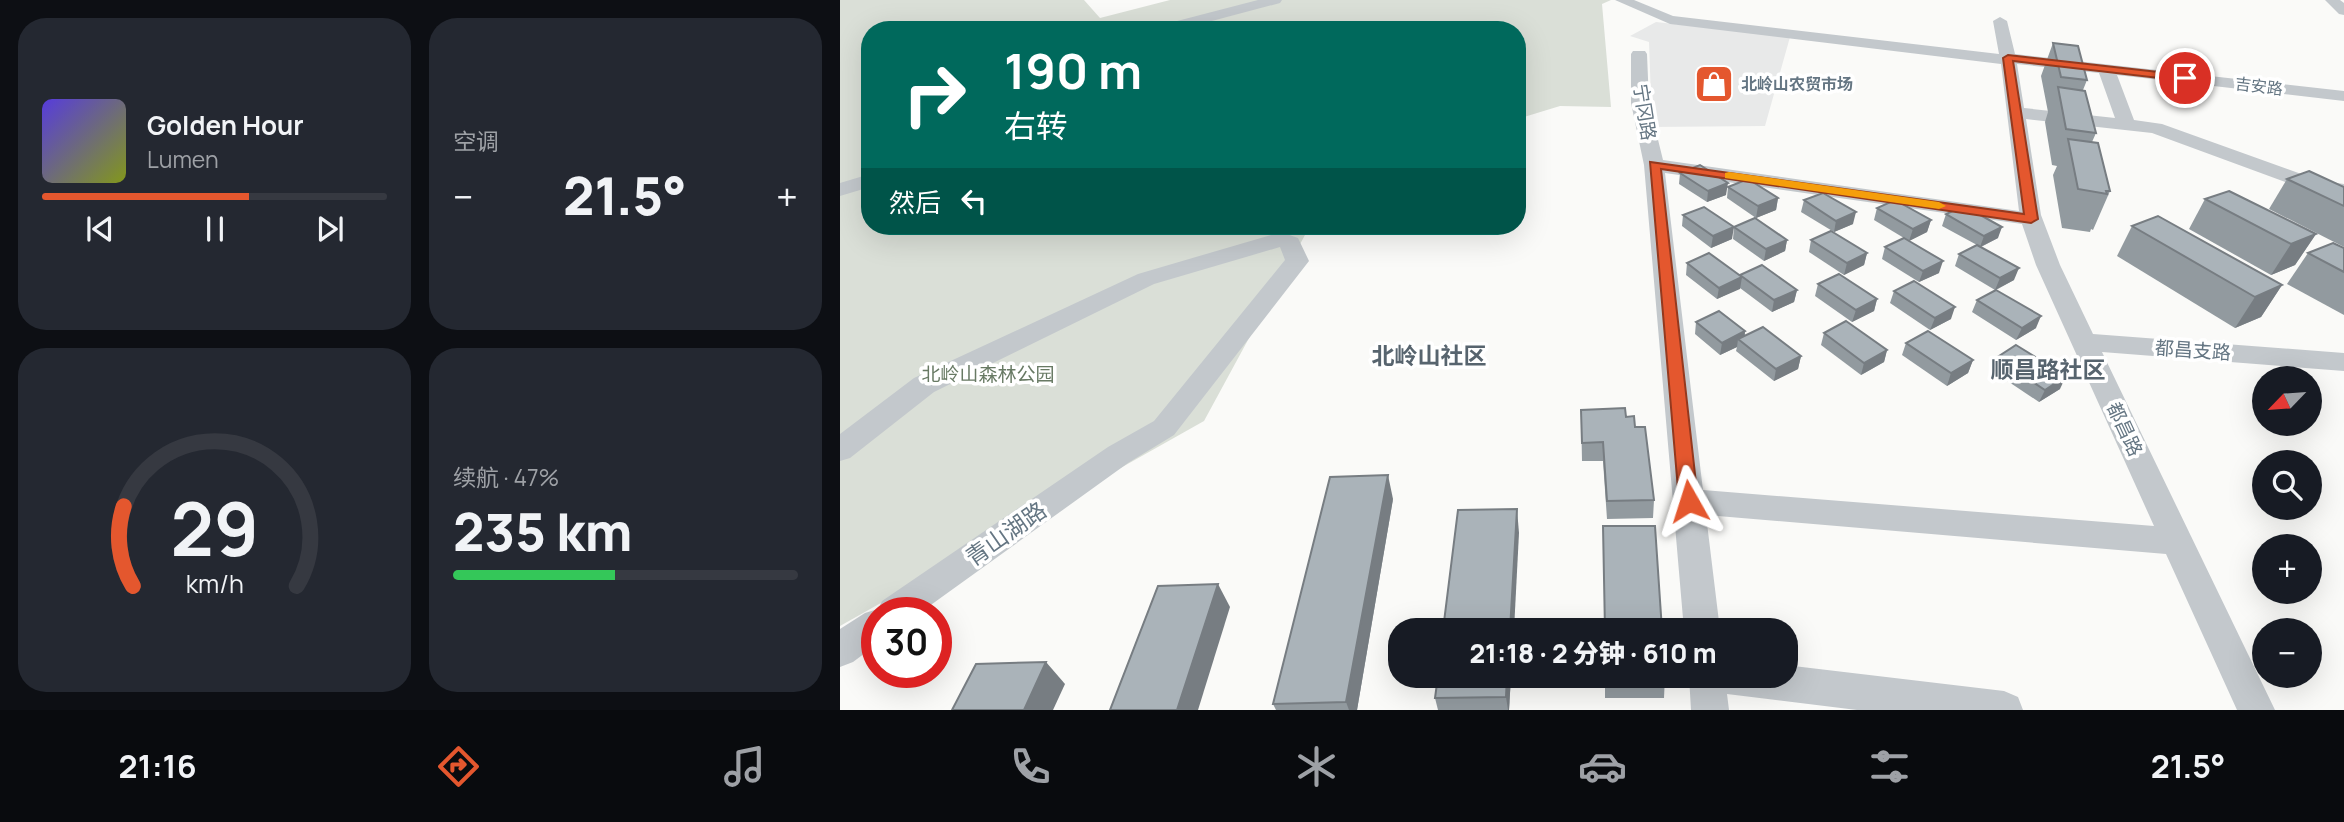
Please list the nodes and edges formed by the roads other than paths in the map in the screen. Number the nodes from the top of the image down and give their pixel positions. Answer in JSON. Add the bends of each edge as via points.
{"nodes":[{"id":1,"x":1275,"y":0,"type":"edge"},
{"id":2,"x":1622,"y":0,"type":"edge"},
{"id":3,"x":2332,"y":0,"type":"edge"},
{"id":4,"x":2344,"y":11,"type":"edge"},
{"id":5,"x":2000,"y":20,"type":"dead end"},
{"id":6,"x":1194,"y":21,"type":"edge"},
{"id":7,"x":1639,"y":54,"type":"dead end"},
{"id":8,"x":2008,"y":59,"type":"junction"},
{"id":9,"x":2106,"y":69,"type":"junction"},
{"id":10,"x":2344,"y":96,"type":"edge"},
{"id":11,"x":2015,"y":112,"type":"junction"},
{"id":12,"x":2127,"y":125,"type":"junction"},
{"id":13,"x":1654,"y":165,"type":"junction"},
{"id":14,"x":861,"y":183,"type":"edge"},
{"id":15,"x":840,"y":190,"type":"edge"},
{"id":16,"x":2344,"y":191,"type":"edge"},
{"id":17,"x":2031,"y":219,"type":"junction"},
{"id":18,"x":2085,"y":342,"type":"junction"},
{"id":19,"x":2344,"y":362,"type":"edge"},
{"id":20,"x":840,"y":450,"type":"edge"},
{"id":21,"x":1689,"y":501,"type":"junction"},
{"id":22,"x":2177,"y":541,"type":"junction"},
{"id":23,"x":915,"y":597,"type":"edge"},
{"id":24,"x":1701,"y":618,"type":"edge"},
{"id":25,"x":861,"y":635,"type":"edge"},
{"id":26,"x":840,"y":650,"type":"edge"},
{"id":27,"x":1798,"y":685,"type":"edge"},
{"id":28,"x":1708,"y":688,"type":"edge"},
{"id":29,"x":1710,"y":710,"type":"edge"},
{"id":30,"x":2004,"y":710,"type":"edge"},
{"id":31,"x":2256,"y":710,"type":"edge"}],
"edges":[{"from":1,"to":6,"type":"street"},
{"from":2,"to":8,"type":"street","name":"吉安路","via":[[1670,20]]},
{"from":3,"to":4,"type":"street"},
{"from":5,"to":8,"type":"street","name":"都昌路"},
{"from":7,"to":13,"type":"street","name":"宁冈路","via":[[1640,103]]},
{"from":8,"to":9,"type":"street","name":"吉安路"},
{"from":8,"to":11,"type":"street","name":"都昌路"},
{"from":9,"to":10,"type":"street","name":"吉安路"},
{"from":9,"to":12,"type":"street"},
{"from":11,"to":12,"type":"street"},
{"from":11,"to":17,"type":"street","name":"都昌路"},
{"from":12,"to":16,"type":"street","via":[[2155,128],[2314,186]]},
{"from":13,"to":17,"type":"street"},
{"from":13,"to":21,"type":"street","name":"宁冈路"},
{"from":14,"to":15,"type":"street"},
{"from":17,"to":18,"type":"street","name":"都昌路"},
{"from":18,"to":19,"type":"street","name":"都昌支路"},
{"from":18,"to":22,"type":"street","name":"都昌路"},
{"from":20,"to":23,"type":"street","name":"青山湖路","via":[[924,385],[1146,279],[1280,239],[1290,243],[1297,261],[1164,428],[1118,454]]},
{"from":21,"to":22,"type":"street"},
{"from":21,"to":24,"type":"street","name":"宁冈路"},
{"from":22,"to":31,"type":"street","name":"都昌路"},
{"from":25,"to":26,"type":"street"},
{"from":27,"to":30,"type":"street"},
{"from":28,"to":29,"type":"street"}]}
